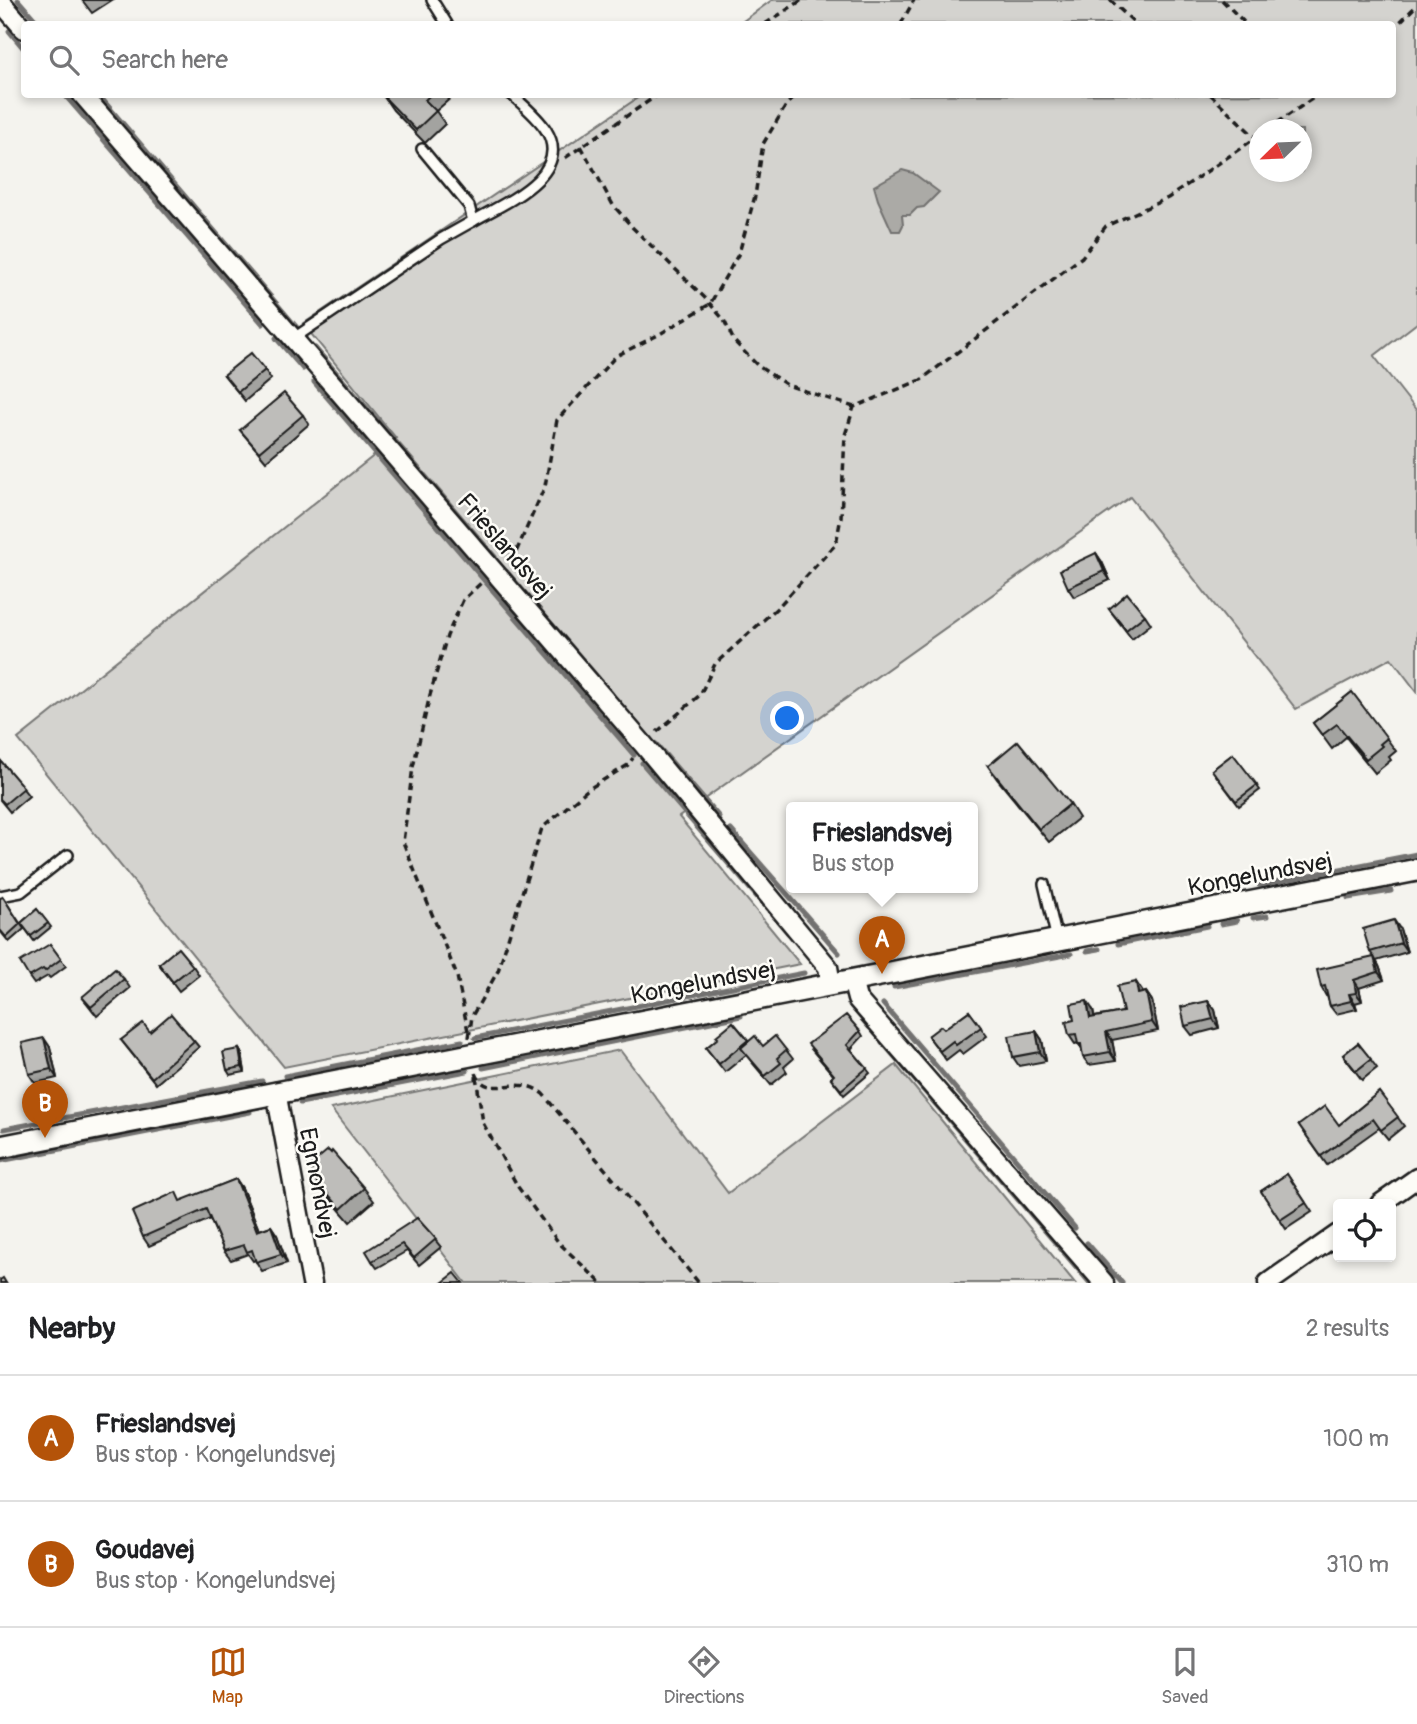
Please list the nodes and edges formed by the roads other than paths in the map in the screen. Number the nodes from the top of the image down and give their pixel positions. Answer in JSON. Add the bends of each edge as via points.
{"nodes":[{"id":1,"x":432,"y":0,"type":"edge"},
{"id":2,"x":0,"y":1,"type":"edge"},
{"id":3,"x":445,"y":21,"type":"edge"},
{"id":4,"x":21,"y":26,"type":"edge"},
{"id":5,"x":85,"y":98,"type":"edge"},
{"id":6,"x":516,"y":98,"type":"edge"},
{"id":7,"x":422,"y":149,"type":"dead end"},
{"id":8,"x":473,"y":221,"type":"junction"},
{"id":9,"x":293,"y":338,"type":"junction"},
{"id":10,"x":68,"y":855,"type":"dead end"},
{"id":11,"x":1417,"y":870,"type":"edge"},
{"id":12,"x":1044,"y":884,"type":"dead end"},
{"id":13,"x":0,"y":896,"type":"edge"},
{"id":14,"x":1057,"y":940,"type":"junction"},
{"id":15,"x":841,"y":982,"type":"junction"},
{"id":16,"x":276,"y":1092,"type":"junction"},
{"id":17,"x":1,"y":1146,"type":"edge"},
{"id":18,"x":1417,"y":1178,"type":"edge"},
{"id":19,"x":1387,"y":1199,"type":"edge"},
{"id":20,"x":1333,"y":1238,"type":"edge"},
{"id":21,"x":312,"y":1283,"type":"edge"},
{"id":22,"x":1104,"y":1283,"type":"edge"},
{"id":23,"x":1268,"y":1283,"type":"edge"}],
"edges":[{"from":1,"to":3,"type":"lane"},
{"from":2,"to":4,"type":"street"},
{"from":5,"to":9,"type":"street","name":"Frieslandsvej"},
{"from":6,"to":8,"type":"lane","via":[[547,131],[552,149],[548,170],[534,184]]},
{"from":7,"to":8,"type":"lane","via":[[469,206]]},
{"from":8,"to":9,"type":"lane"},
{"from":9,"to":15,"type":"street","name":"Frieslandsvej"},
{"from":10,"to":13,"type":"lane","via":[[21,892]]},
{"from":11,"to":14,"type":"street","name":"Kongelundsvej"},
{"from":12,"to":14,"type":"lane"},
{"from":14,"to":15,"type":"street","name":"Kongelundsvej"},
{"from":15,"to":16,"type":"street","name":"Kongelundsvej"},
{"from":15,"to":22,"type":"street","name":"Frieslandsvej"},
{"from":16,"to":17,"type":"street","name":"Kongelundsvej"},
{"from":16,"to":21,"type":"street","name":"Egmondvej"},
{"from":18,"to":19,"type":"street"},
{"from":20,"to":23,"type":"street"}]}
